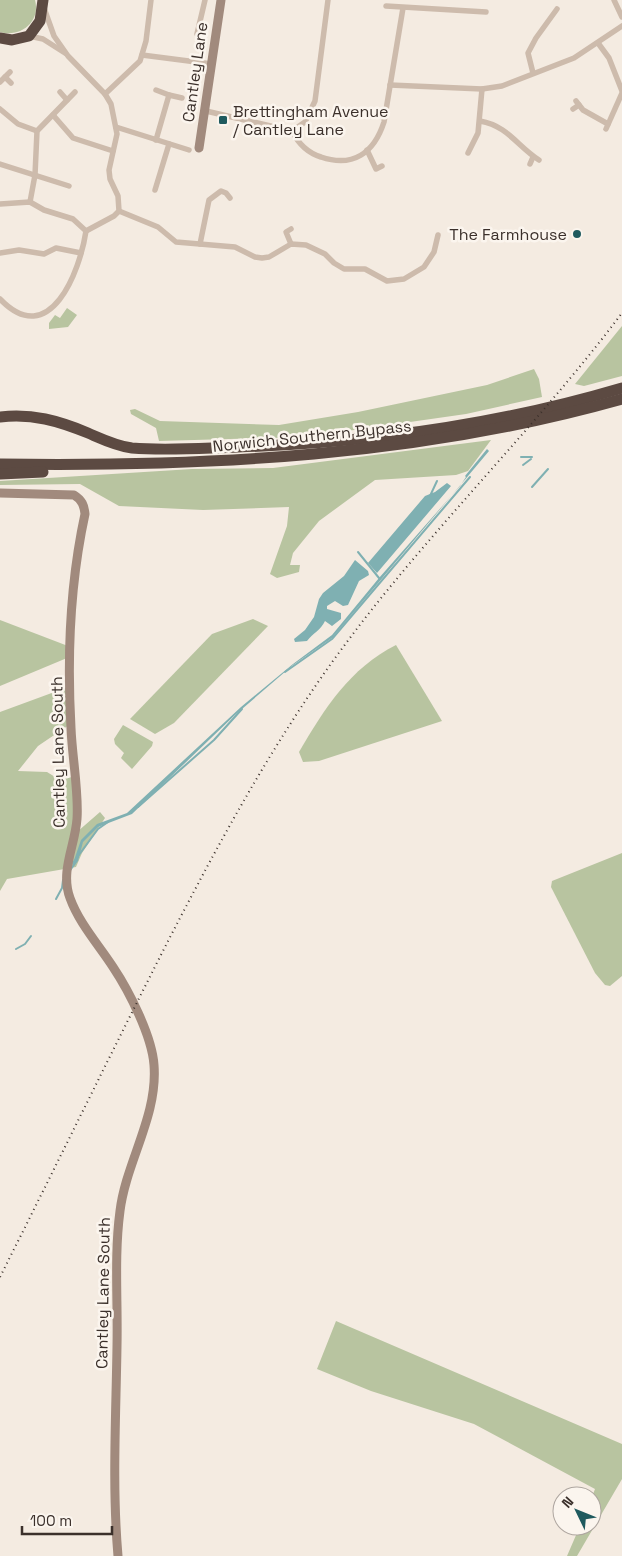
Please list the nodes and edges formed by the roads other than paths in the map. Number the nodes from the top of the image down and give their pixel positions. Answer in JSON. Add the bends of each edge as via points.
{"nodes":[{"id":1,"x":151,"y":0,"type":"edge"},
{"id":2,"x":205,"y":0,"type":"edge"},
{"id":3,"x":221,"y":0,"type":"edge"},
{"id":4,"x":328,"y":0,"type":"edge"},
{"id":5,"x":614,"y":0,"type":"edge"},
{"id":6,"x":43,"y":3,"type":"edge"},
{"id":7,"x":386,"y":6,"type":"dead end"},
{"id":8,"x":403,"y":8,"type":"junction"},
{"id":9,"x":470,"y":10,"type":"junction"},
{"id":10,"x":553,"y":11,"type":"dead end"},
{"id":11,"x":486,"y":12,"type":"dead end"},
{"id":12,"x":469,"y":17,"type":"dead end"},
{"id":13,"x":622,"y":17,"type":"edge"},
{"id":14,"x":622,"y":26,"type":"edge"},
{"id":15,"x":197,"y":34,"type":"dead end"},
{"id":16,"x":29,"y":36,"type":"junction"},
{"id":17,"x":6,"y":39,"type":"edge"},
{"id":18,"x":598,"y":43,"type":"junction"},
{"id":19,"x":0,"y":45,"type":"edge"},
{"id":20,"x":142,"y":55,"type":"junction"},
{"id":21,"x":68,"y":56,"type":"junction"},
{"id":22,"x":212,"y":64,"type":"junction"},
{"id":23,"x":10,"y":72,"type":"dead end"},
{"id":24,"x":533,"y":73,"type":"junction"},
{"id":25,"x":5,"y":77,"type":"junction"},
{"id":26,"x":0,"y":82,"type":"edge"},
{"id":27,"x":11,"y":83,"type":"dead end"},
{"id":28,"x":390,"y":85,"type":"junction"},
{"id":29,"x":482,"y":89,"type":"junction"},
{"id":30,"x":156,"y":90,"type":"dead end"},
{"id":31,"x":60,"y":92,"type":"dead end"},
{"id":32,"x":75,"y":92,"type":"dead end"},
{"id":33,"x":622,"y":92,"type":"edge"},
{"id":34,"x":105,"y":94,"type":"junction"},
{"id":35,"x":170,"y":95,"type":"junction"},
{"id":36,"x":182,"y":98,"type":"dead end"},
{"id":37,"x":68,"y":100,"type":"junction"},
{"id":38,"x":0,"y":109,"type":"edge"},
{"id":39,"x":572,"y":109,"type":"dead end"},
{"id":40,"x":206,"y":111,"type":"junction"},
{"id":41,"x":52,"y":114,"type":"junction"},
{"id":42,"x":480,"y":121,"type":"junction"},
{"id":43,"x":116,"y":127,"type":"junction"},
{"id":44,"x":37,"y":131,"type":"junction"},
{"id":45,"x":292,"y":131,"type":"junction"},
{"id":46,"x":156,"y":140,"type":"junction"},
{"id":47,"x":170,"y":144,"type":"junction"},
{"id":48,"x":465,"y":144,"type":"dead end"},
{"id":49,"x":471,"y":147,"type":"junction"},
{"id":50,"x":199,"y":148,"type":"dead end"},
{"id":51,"x":189,"y":150,"type":"dead end"},
{"id":52,"x":367,"y":150,"type":"junction"},
{"id":53,"x":113,"y":151,"type":"junction"},
{"id":54,"x":468,"y":153,"type":"dead end"},
{"id":55,"x":534,"y":157,"type":"junction"},
{"id":56,"x":539,"y":160,"type":"dead end"},
{"id":57,"x":0,"y":164,"type":"edge"},
{"id":58,"x":530,"y":164,"type":"dead end"},
{"id":59,"x":382,"y":166,"type":"dead end"},
{"id":60,"x":35,"y":175,"type":"junction"},
{"id":61,"x":69,"y":186,"type":"dead end"},
{"id":62,"x":154,"y":190,"type":"dead end"},
{"id":63,"x":230,"y":198,"type":"dead end"},
{"id":64,"x":30,"y":202,"type":"junction"},
{"id":65,"x":0,"y":204,"type":"edge"},
{"id":66,"x":118,"y":211,"type":"junction"},
{"id":67,"x":86,"y":231,"type":"junction"},
{"id":68,"x":286,"y":232,"type":"dead end"},
{"id":69,"x":438,"y":235,"type":"dead end"},
{"id":70,"x":200,"y":244,"type":"junction"},
{"id":71,"x":291,"y":244,"type":"junction"},
{"id":72,"x":0,"y":253,"type":"edge"},
{"id":73,"x":81,"y":254,"type":"junction"},
{"id":74,"x":0,"y":299,"type":"edge"},
{"id":75,"x":622,"y":388,"type":"edge"},
{"id":76,"x":622,"y":399,"type":"edge"},
{"id":77,"x":0,"y":417,"type":"edge"},
{"id":78,"x":229,"y":461,"type":"junction"},
{"id":79,"x":0,"y":464,"type":"edge"},
{"id":80,"x":0,"y":474,"type":"edge"},
{"id":81,"x":0,"y":493,"type":"edge"},
{"id":82,"x":118,"y":1556,"type":"edge"}],
"edges":[{"from":1,"to":20,"type":"street"},
{"from":2,"to":15,"type":"street"},
{"from":3,"to":22,"type":"street","name":"Cantley Lane"},
{"from":4,"to":45,"type":"street","via":[[315,101],[305,122]]},
{"from":5,"to":13,"type":"street"},
{"from":6,"to":16,"type":"highway","via":[[40,21]]},
{"from":6,"to":21,"type":"street","via":[[54,36]]},
{"from":7,"to":8,"type":"street"},
{"from":8,"to":9,"type":"street"},
{"from":8,"to":28,"type":"street"},
{"from":9,"to":11,"type":"street"},
{"from":9,"to":12,"type":"street"},
{"from":10,"to":24,"type":"street","via":[[528,53]]},
{"from":14,"to":18,"type":"street"},
{"from":16,"to":17,"type":"highway"},
{"from":16,"to":21,"type":"street","via":[[42,39]]},
{"from":17,"to":19,"type":"highway"},
{"from":18,"to":24,"type":"street","via":[[574,58]]},
{"from":18,"to":33,"type":"street","via":[[609,58]]},
{"from":20,"to":22,"type":"street"},
{"from":20,"to":34,"type":"street","via":[[137,65]]},
{"from":21,"to":34,"type":"street"},
{"from":22,"to":40,"type":"street","name":"Cantley Lane"},
{"from":23,"to":25,"type":"street"},
{"from":24,"to":29,"type":"street","via":[[502,86]]},
{"from":25,"to":26,"type":"street"},
{"from":25,"to":27,"type":"street"},
{"from":28,"to":29,"type":"street"},
{"from":28,"to":52,"type":"street","via":[[379,136]]},
{"from":29,"to":42,"type":"street"},
{"from":30,"to":35,"type":"street"},
{"from":31,"to":37,"type":"street"},
{"from":32,"to":37,"type":"street"},
{"from":33,"to":39,"type":"street","via":[[607,126],[578,103]]},
{"from":34,"to":43,"type":"street","via":[[111,104]]},
{"from":35,"to":36,"type":"street"},
{"from":35,"to":46,"type":"street"},
{"from":37,"to":41,"type":"street"},
{"from":38,"to":44,"type":"street","via":[[18,124]]},
{"from":40,"to":45,"type":"street"},
{"from":40,"to":50,"type":"street","name":"Cantley Lane"},
{"from":41,"to":44,"type":"street"},
{"from":41,"to":53,"type":"street","via":[[73,138]]},
{"from":42,"to":49,"type":"street"},
{"from":42,"to":55,"type":"street","via":[[503,129]]},
{"from":43,"to":46,"type":"street"},
{"from":43,"to":53,"type":"street"},
{"from":44,"to":60,"type":"street"},
{"from":45,"to":52,"type":"street","via":[[311,153],[328,159],[348,161]]},
{"from":46,"to":47,"type":"street"},
{"from":47,"to":51,"type":"street"},
{"from":47,"to":62,"type":"street"},
{"from":48,"to":49,"type":"street"},
{"from":49,"to":54,"type":"street"},
{"from":52,"to":59,"type":"street","via":[[373,171]]},
{"from":53,"to":66,"type":"street","via":[[108,170],[118,196]]},
{"from":55,"to":56,"type":"street"},
{"from":55,"to":58,"type":"street"},
{"from":57,"to":60,"type":"street"},
{"from":60,"to":61,"type":"street"},
{"from":60,"to":64,"type":"street"},
{"from":63,"to":70,"type":"street","via":[[221,191],[209,200]]},
{"from":64,"to":65,"type":"street"},
{"from":64,"to":67,"type":"street","via":[[72,219]]},
{"from":66,"to":67,"type":"street"},
{"from":66,"to":70,"type":"street","via":[[158,227],[176,242]]},
{"from":67,"to":73,"type":"street"},
{"from":68,"to":71,"type":"street"},
{"from":69,"to":71,"type":"street","via":[[434,252],[424,267],[395,282],[378,278],[364,269],[344,269],[325,254],[306,245]]},
{"from":70,"to":71,"type":"street","via":[[235,247],[262,258]]},
{"from":72,"to":73,"type":"street","via":[[18,250],[44,254],[56,248]]},
{"from":73,"to":74,"type":"street","via":[[66,292],[44,313],[33,316],[18,312]]},
{"from":75,"to":77,"type":"highway","via":[[501,417],[311,444],[140,449],[115,444],[45,418]]},
{"from":76,"to":78,"type":"highway","name":"Norwich Southern Bypass","via":[[493,430],[313,455]]},
{"from":78,"to":79,"type":"highway","name":"Norwich Southern Bypass","via":[[113,466]]},
{"from":78,"to":80,"type":"highway"},
{"from":81,"to":82,"type":"street","name":"Cantley Lane South","via":[[74,495],[80,498],[84,508],[76,556],[71,644],[71,725],[77,818],[66,866],[67,888],[72,905],[114,968],[133,1005],[154,1062],[153,1094],[120,1211],[116,1391]]}]}
